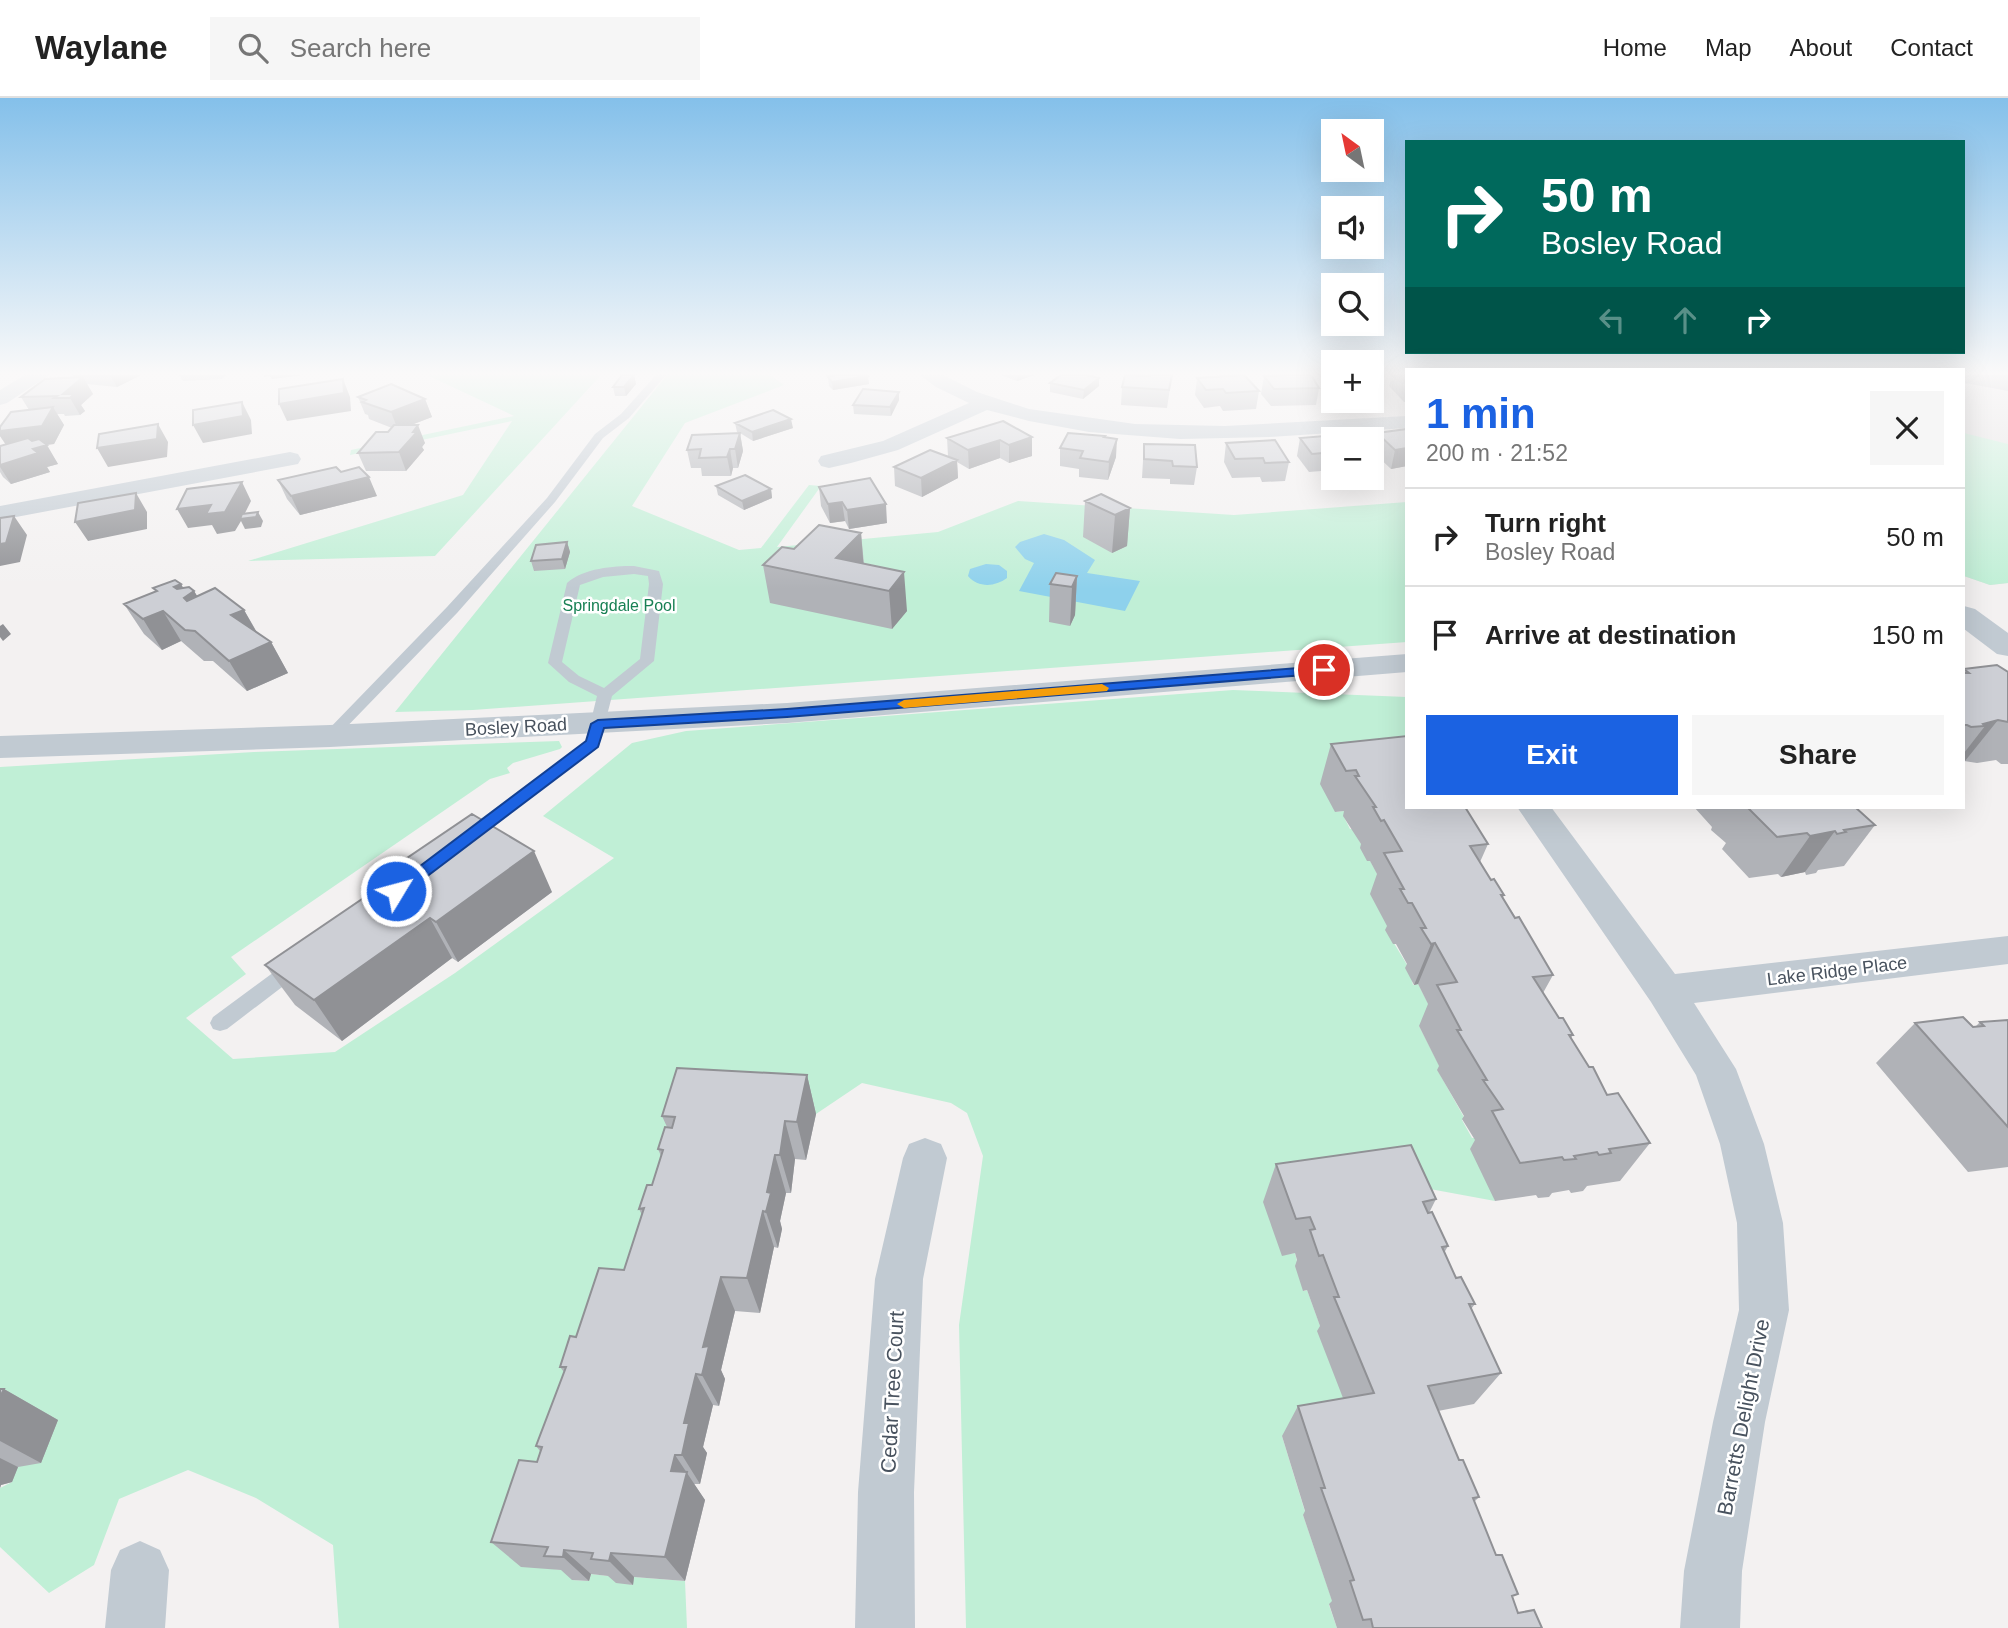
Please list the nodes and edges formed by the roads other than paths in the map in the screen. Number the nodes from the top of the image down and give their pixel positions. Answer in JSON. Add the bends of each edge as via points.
{"nodes":[{"id":1,"x":590,"y":446,"type":"edge"},
{"id":2,"x":891,"y":446,"type":"edge"},
{"id":3,"x":290,"y":458,"type":"dead end"},
{"id":4,"x":829,"y":461,"type":"dead end"},
{"id":5,"x":0,"y":513,"type":"edge"},
{"id":6,"x":2008,"y":611,"type":"edge"},
{"id":7,"x":1965,"y":615,"type":"edge"},
{"id":8,"x":1965,"y":616,"type":"edge"},
{"id":9,"x":2008,"y":647,"type":"edge"},
{"id":10,"x":1405,"y":663,"type":"edge"},
{"id":11,"x":602,"y":709,"type":"junction"},
{"id":12,"x":330,"y":736,"type":"junction"},
{"id":13,"x":0,"y":747,"type":"edge"},
{"id":14,"x":1535,"y":809,"type":"edge"},
{"id":15,"x":450,"y":850,"type":"edge"},
{"id":16,"x":2008,"y":950,"type":"edge"},
{"id":17,"x":308,"y":957,"type":"edge"},
{"id":18,"x":1665,"y":991,"type":"junction"},
{"id":19,"x":220,"y":1023,"type":"dead end"},
{"id":20,"x":925,"y":1158,"type":"dead end"},
{"id":21,"x":140,"y":1570,"type":"dead end"},
{"id":22,"x":135,"y":1628,"type":"edge"},
{"id":23,"x":885,"y":1628,"type":"edge"},
{"id":24,"x":1710,"y":1628,"type":"edge"}],
"edges":[{"from":1,"to":12,"type":"lane","via":[[551,500]]},
{"from":2,"to":4,"type":"street"},
{"from":3,"to":5,"type":"street"},
{"from":6,"to":7,"type":"street"},
{"from":8,"to":9,"type":"street"},
{"from":10,"to":11,"type":"street","name":"Bosley Road","via":[[813,711]]},
{"from":11,"to":11,"type":"lane","via":[[647,661],[656,584],[653,574],[642,570],[594,574],[574,583],[570,593],[555,663]]},
{"from":11,"to":12,"type":"street","name":"Bosley Road"},
{"from":11,"to":15,"type":"lane","via":[[593,743]]},
{"from":12,"to":13,"type":"street","name":"Bosley Road"},
{"from":14,"to":18,"type":"street","name":"Barretts Delight Drive"},
{"from":16,"to":18,"type":"street","name":"Lake Ridge Place"},
{"from":17,"to":19,"type":"lane"},
{"from":18,"to":24,"type":"street","name":"Barretts Delight Drive","via":[[1715,1069],[1742,1144],[1759,1223],[1764,1310],[1715,1557]]},
{"from":20,"to":23,"type":"street","name":"Cedar Tree Court","via":[[899,1279],[886,1492]]},
{"from":21,"to":22,"type":"street"}]}
